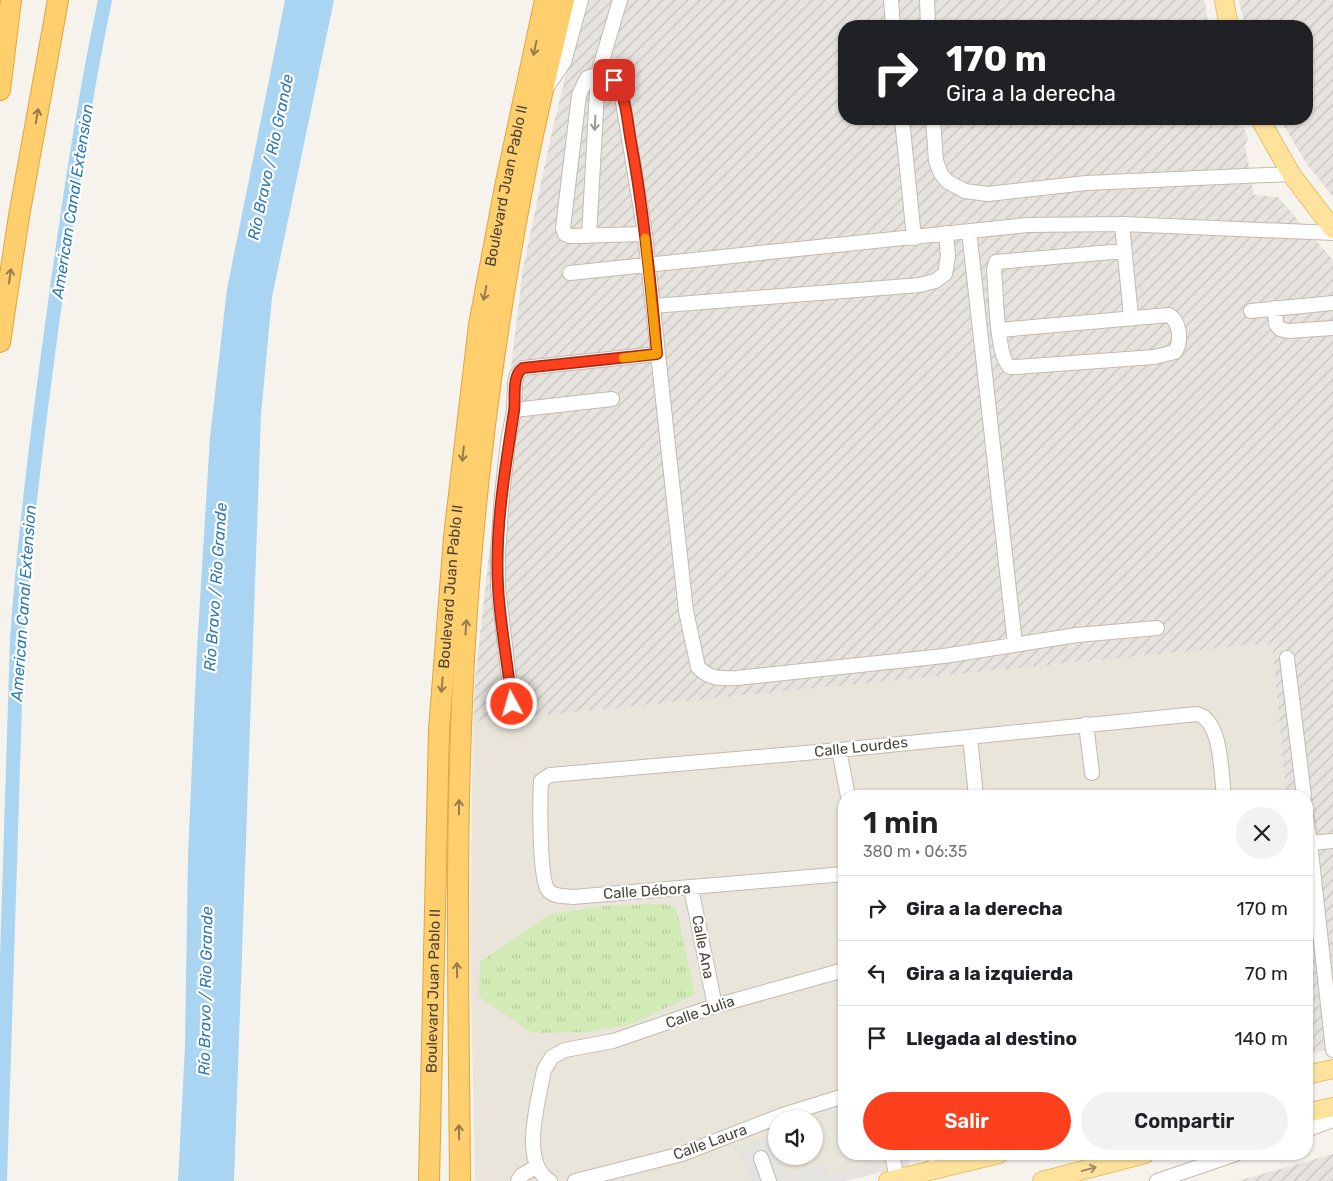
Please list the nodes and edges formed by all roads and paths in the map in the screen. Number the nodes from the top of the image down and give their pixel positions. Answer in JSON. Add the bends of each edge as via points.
{"nodes":[{"id":1,"x":11,"y":0,"type":"edge"},
{"id":2,"x":58,"y":0,"type":"edge"},
{"id":3,"x":545,"y":0,"type":"edge"},
{"id":4,"x":564,"y":0,"type":"edge"},
{"id":5,"x":581,"y":0,"type":"edge"},
{"id":6,"x":620,"y":0,"type":"edge"},
{"id":7,"x":890,"y":0,"type":"edge"},
{"id":8,"x":927,"y":0,"type":"edge"},
{"id":9,"x":1224,"y":0,"type":"edge"},
{"id":10,"x":892,"y":20,"type":"edge"},
{"id":11,"x":928,"y":20,"type":"edge"},
{"id":12,"x":1228,"y":20,"type":"edge"},
{"id":13,"x":598,"y":74,"type":"junction"},
{"id":14,"x":0,"y":90,"type":"edge"},
{"id":15,"x":542,"y":94,"type":"junction"},
{"id":16,"x":903,"y":125,"type":"edge"},
{"id":17,"x":933,"y":125,"type":"edge"},
{"id":18,"x":1263,"y":125,"type":"edge"},
{"id":19,"x":1291,"y":174,"type":"junction"},
{"id":20,"x":1122,"y":224,"type":"junction"},
{"id":21,"x":1333,"y":229,"type":"edge"},
{"id":22,"x":969,"y":231,"type":"junction"},
{"id":23,"x":946,"y":233,"type":"junction"},
{"id":24,"x":1333,"y":233,"type":"edge"},
{"id":25,"x":645,"y":234,"type":"junction"},
{"id":26,"x":589,"y":236,"type":"junction"},
{"id":27,"x":914,"y":238,"type":"junction"},
{"id":28,"x":1124,"y":250,"type":"junction"},
{"id":29,"x":649,"y":265,"type":"junction"},
{"id":30,"x":570,"y":273,"type":"dead end"},
{"id":31,"x":1333,"y":303,"type":"edge"},
{"id":32,"x":653,"y":306,"type":"junction"},
{"id":33,"x":1275,"y":308,"type":"junction"},
{"id":34,"x":1251,"y":311,"type":"dead end"},
{"id":35,"x":1131,"y":317,"type":"junction"},
{"id":36,"x":1333,"y":328,"type":"edge"},
{"id":37,"x":1000,"y":330,"type":"junction"},
{"id":38,"x":0,"y":342,"type":"edge"},
{"id":39,"x":657,"y":354,"type":"junction"},
{"id":40,"x":612,"y":399,"type":"dead end"},
{"id":41,"x":514,"y":410,"type":"junction"},
{"id":42,"x":1157,"y":628,"type":"dead end"},
{"id":43,"x":1016,"y":644,"type":"junction"},
{"id":44,"x":1287,"y":658,"type":"dead end"},
{"id":45,"x":512,"y":704,"type":"dead end"},
{"id":46,"x":1086,"y":724,"type":"junction"},
{"id":47,"x":970,"y":737,"type":"junction"},
{"id":48,"x":839,"y":750,"type":"junction"},
{"id":49,"x":1092,"y":773,"type":"dead end"},
{"id":50,"x":847,"y":790,"type":"edge"},
{"id":51,"x":975,"y":790,"type":"edge"},
{"id":52,"x":1223,"y":790,"type":"edge"},
{"id":53,"x":1303,"y":790,"type":"edge"},
{"id":54,"x":542,"y":796,"type":"joint"},
{"id":55,"x":1333,"y":841,"type":"edge"},
{"id":56,"x":1313,"y":843,"type":"edge"},
{"id":57,"x":1313,"y":870,"type":"edge"},
{"id":58,"x":838,"y":875,"type":"edge"},
{"id":59,"x":692,"y":888,"type":"junction"},
{"id":60,"x":838,"y":972,"type":"edge"},
{"id":61,"x":714,"y":1006,"type":"junction"},
{"id":62,"x":1332,"y":1042,"type":"edge"},
{"id":63,"x":1333,"y":1069,"type":"edge"},
{"id":64,"x":1313,"y":1073,"type":"edge"},
{"id":65,"x":838,"y":1098,"type":"edge"},
{"id":66,"x":1333,"y":1107,"type":"edge"},
{"id":67,"x":1313,"y":1111,"type":"edge"},
{"id":68,"x":1333,"y":1120,"type":"edge"},
{"id":69,"x":1313,"y":1127,"type":"edge"},
{"id":70,"x":761,"y":1158,"type":"dead end"},
{"id":71,"x":892,"y":1160,"type":"edge"},
{"id":72,"x":952,"y":1160,"type":"edge"},
{"id":73,"x":1122,"y":1160,"type":"edge"},
{"id":74,"x":1218,"y":1160,"type":"edge"},
{"id":75,"x":936,"y":1162,"type":"edge"},
{"id":76,"x":536,"y":1167,"type":"junction"},
{"id":77,"x":892,"y":1180,"type":"edge"},
{"id":78,"x":429,"y":1181,"type":"edge"},
{"id":79,"x":460,"y":1181,"type":"edge"},
{"id":80,"x":518,"y":1181,"type":"edge"},
{"id":81,"x":550,"y":1181,"type":"edge"},
{"id":82,"x":575,"y":1181,"type":"edge"},
{"id":83,"x":769,"y":1181,"type":"edge"},
{"id":84,"x":1042,"y":1181,"type":"edge"},
{"id":85,"x":1157,"y":1181,"type":"edge"}],
"edges":[{"from":1,"to":14,"type":"highway"},
{"from":38,"to":2,"type":"highway","one_way":true},
{"from":3,"to":78,"type":"highway","name":"Boulevard Juan Pablo II","one_way":true,"via":[[479,325],[454,537],[439,730]]},
{"from":4,"to":15,"type":"highway","name":"Boulevard Juan Pablo II"},
{"from":5,"to":15,"type":"street","via":[[564,62]]},
{"from":6,"to":13,"type":"street"},
{"from":7,"to":10,"type":"street"},
{"from":8,"to":11,"type":"street"},
{"from":9,"to":12,"type":"main road"},
{"from":13,"to":25,"type":"street","via":[[614,80],[622,96]]},
{"from":13,"to":26,"type":"street","one_way":true},
{"from":13,"to":26,"type":"street","via":[[587,78],[580,94],[563,228],[570,236]]},
{"from":79,"to":15,"type":"highway","name":"Boulevard Juan Pablo II","one_way":true,"via":[[458,858],[467,622],[486,412],[526,169]]},
{"from":16,"to":27,"type":"street"},
{"from":17,"to":19,"type":"street","via":[[936,161],[941,174],[965,191],[988,194],[1086,183]]},
{"from":18,"to":19,"type":"main road"},
{"from":19,"to":21,"type":"main road"},
{"from":20,"to":22,"type":"street","via":[[1027,225]]},
{"from":20,"to":24,"type":"street"},
{"from":20,"to":28,"type":"street"},
{"from":22,"to":23,"type":"street"},
{"from":22,"to":43,"type":"street"},
{"from":23,"to":27,"type":"street"},
{"from":23,"to":32,"type":"street","via":[[948,256],[945,274],[920,285]]},
{"from":25,"to":26,"type":"street"},
{"from":25,"to":29,"type":"street"},
{"from":27,"to":29,"type":"street"},
{"from":28,"to":35,"type":"street"},
{"from":28,"to":37,"type":"street","via":[[996,262]]},
{"from":29,"to":30,"type":"street"},
{"from":29,"to":32,"type":"street"},
{"from":31,"to":33,"type":"street"},
{"from":32,"to":39,"type":"street"},
{"from":33,"to":34,"type":"street"},
{"from":33,"to":36,"type":"street","via":[[1276,324],[1280,329]]},
{"from":35,"to":37,"type":"street"},
{"from":35,"to":37,"type":"street","via":[[1162,315],[1174,319],[1179,338],[1175,352],[1154,357],[1010,367],[1003,359]]},
{"from":39,"to":41,"type":"street","via":[[523,368],[517,375]]},
{"from":39,"to":43,"type":"street","via":[[686,611],[695,658],[703,673],[723,679],[737,678],[944,656]]},
{"from":40,"to":41,"type":"street"},
{"from":41,"to":45,"type":"street","via":[[498,553],[498,587]]},
{"from":42,"to":43,"type":"street"},
{"from":44,"to":53,"type":"street"},
{"from":46,"to":47,"type":"street","name":"Calle Lourdes"},
{"from":46,"to":49,"type":"street"},
{"from":46,"to":52,"type":"street","name":"Calle Lourdes","via":[[1197,714],[1209,720],[1215,732]]},
{"from":47,"to":48,"type":"street","name":"Calle Lourdes"},
{"from":47,"to":51,"type":"street"},
{"from":48,"to":50,"type":"street"},
{"from":48,"to":54,"type":"street","name":"Calle Lourdes","via":[[550,775],[542,781]]},
{"from":54,"to":59,"type":"street","name":"Calle Débora","via":[[542,874],[548,890],[554,894],[573,897]]},
{"from":55,"to":56,"type":"street"},
{"from":57,"to":62,"type":"street"},
{"from":58,"to":59,"type":"street","name":"Calle Débora"},
{"from":59,"to":61,"type":"street","name":"Calle Ana"},
{"from":60,"to":61,"type":"street","name":"Calle Julia"},
{"from":61,"to":76,"type":"street","name":"Calle Julia","via":[[613,1041],[565,1050],[547,1063],[532,1153]]},
{"from":63,"to":64,"type":"main road"},
{"from":65,"to":82,"type":"street","name":"Calle Laura","via":[[783,1115],[682,1154]]},
{"from":66,"to":67,"type":"main road"},
{"from":68,"to":69,"type":"street"},
{"from":70,"to":83,"type":"street"},
{"from":71,"to":77,"type":"street"},
{"from":72,"to":75,"type":"main road"},
{"from":84,"to":73,"type":"main road","one_way":true},
{"from":74,"to":85,"type":"street"},
{"from":75,"to":77,"type":"main road"},
{"from":76,"to":80,"type":"street"},
{"from":76,"to":81,"type":"street"}]}
